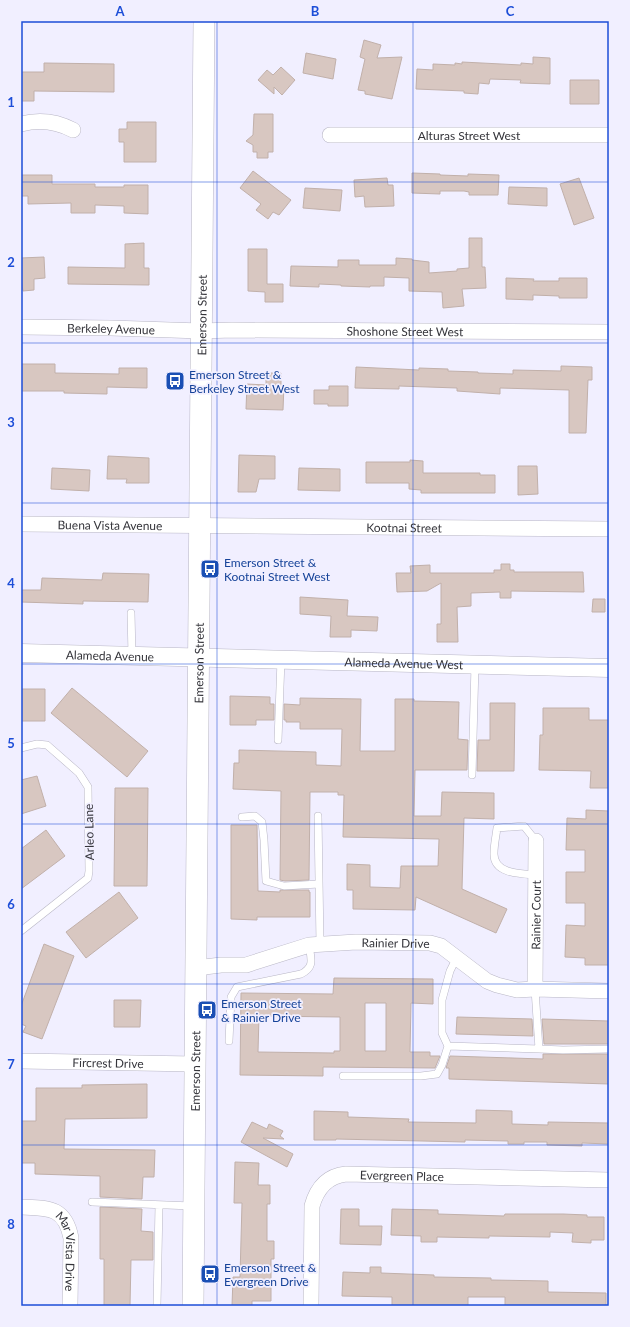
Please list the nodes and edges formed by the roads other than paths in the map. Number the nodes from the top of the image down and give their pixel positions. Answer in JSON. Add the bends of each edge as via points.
{"nodes":[{"id":1,"x":204,"y":21,"type":"edge"},
{"id":2,"x":21,"y":124,"type":"edge"},
{"id":3,"x":73,"y":130,"type":"dead end"},
{"id":4,"x":330,"y":135,"type":"dead end"},
{"id":5,"x":609,"y":135,"type":"edge"},
{"id":6,"x":21,"y":327,"type":"edge"},
{"id":7,"x":201,"y":331,"type":"junction"},
{"id":8,"x":609,"y":332,"type":"edge"},
{"id":9,"x":21,"y":524,"type":"edge"},
{"id":10,"x":200,"y":525,"type":"junction"},
{"id":11,"x":609,"y":529,"type":"edge"},
{"id":12,"x":131,"y":613,"type":"dead end"},
{"id":13,"x":21,"y":653,"type":"edge"},
{"id":14,"x":132,"y":655,"type":"junction"},
{"id":15,"x":198,"y":657,"type":"junction"},
{"id":16,"x":281,"y":660,"type":"junction"},
{"id":17,"x":475,"y":665,"type":"junction"},
{"id":18,"x":609,"y":668,"type":"edge"},
{"id":19,"x":278,"y":740,"type":"dead end"},
{"id":20,"x":21,"y":748,"type":"edge"},
{"id":21,"x":472,"y":775,"type":"dead end"},
{"id":22,"x":318,"y":816,"type":"dead end"},
{"id":23,"x":242,"y":817,"type":"dead end"},
{"id":24,"x":536,"y":841,"type":"joint"},
{"id":25,"x":536,"y":875,"type":"junction"},
{"id":26,"x":319,"y":884,"type":"junction"},
{"id":27,"x":21,"y":931,"type":"edge"},
{"id":28,"x":315,"y":945,"type":"junction"},
{"id":29,"x":457,"y":957,"type":"junction"},
{"id":30,"x":196,"y":968,"type":"junction"},
{"id":31,"x":535,"y":989,"type":"junction"},
{"id":32,"x":609,"y":991,"type":"edge"},
{"id":33,"x":229,"y":1041,"type":"dead end"},
{"id":34,"x":448,"y":1046,"type":"junction"},
{"id":35,"x":538,"y":1049,"type":"junction"},
{"id":36,"x":609,"y":1049,"type":"edge"},
{"id":37,"x":21,"y":1061,"type":"edge"},
{"id":38,"x":194,"y":1064,"type":"junction"},
{"id":39,"x":343,"y":1076,"type":"dead end"},
{"id":40,"x":609,"y":1180,"type":"edge"},
{"id":41,"x":92,"y":1202,"type":"dead end"},
{"id":42,"x":159,"y":1205,"type":"junction"},
{"id":43,"x":194,"y":1206,"type":"junction"},
{"id":44,"x":21,"y":1207,"type":"edge"},
{"id":45,"x":70,"y":1306,"type":"edge"},
{"id":46,"x":157,"y":1306,"type":"edge"},
{"id":47,"x":193,"y":1306,"type":"edge"},
{"id":48,"x":310,"y":1306,"type":"edge"}],
"edges":[{"from":1,"to":7,"type":"main road","name":"Emerson Street"},
{"from":2,"to":3,"type":"street","via":[[48,122]]},
{"from":4,"to":5,"type":"street","name":"Alturas Street West"},
{"from":6,"to":7,"type":"street","name":"Berkeley Avenue"},
{"from":7,"to":8,"type":"street","name":"Shoshone Street West"},
{"from":7,"to":10,"type":"main road","name":"Emerson Street"},
{"from":9,"to":10,"type":"street","name":"Buena Vista Avenue"},
{"from":10,"to":11,"type":"street","name":"Kootnai Street"},
{"from":10,"to":15,"type":"main road","name":"Emerson Street"},
{"from":12,"to":14,"type":"lane"},
{"from":13,"to":14,"type":"street","name":"Alameda Avenue"},
{"from":14,"to":15,"type":"street","name":"Alameda Avenue"},
{"from":15,"to":16,"type":"street","name":"Alameda Avenue West"},
{"from":15,"to":30,"type":"main road","name":"Emerson Street"},
{"from":16,"to":17,"type":"street","name":"Alameda Avenue West"},
{"from":16,"to":19,"type":"lane"},
{"from":17,"to":18,"type":"street","name":"Alameda Avenue West"},
{"from":17,"to":21,"type":"lane"},
{"from":20,"to":27,"type":"lane","name":"Arleo Lane","via":[[37,744],[47,745],[79,773],[88,786],[89,871],[88,878]]},
{"from":22,"to":26,"type":"lane"},
{"from":23,"to":26,"type":"lane","via":[[255,816],[262,822],[266,881],[284,886]]},
{"from":24,"to":25,"type":"street","name":"Rainier Court"},
{"from":24,"to":25,"type":"lane","via":[[524,826],[497,828],[493,855],[498,865],[511,873]]},
{"from":25,"to":31,"type":"street","name":"Rainier Court"},
{"from":26,"to":28,"type":"lane"},
{"from":28,"to":29,"type":"street","name":"Rainier Drive","via":[[356,942],[430,943],[441,946]]},
{"from":28,"to":30,"type":"street","name":"Rainier Drive","via":[[246,965]]},
{"from":28,"to":33,"type":"lane","via":[[308,971],[247,984],[233,991]]},
{"from":29,"to":31,"type":"street","name":"Rainier Drive","via":[[487,981],[517,990]]},
{"from":29,"to":34,"type":"lane","via":[[442,1000],[442,1033]]},
{"from":30,"to":38,"type":"main road","name":"Emerson Street"},
{"from":31,"to":32,"type":"street","name":"Rainier Drive"},
{"from":31,"to":35,"type":"lane"},
{"from":34,"to":35,"type":"lane"},
{"from":34,"to":39,"type":"lane","via":[[437,1074]]},
{"from":35,"to":36,"type":"lane"},
{"from":37,"to":38,"type":"street","name":"Fircrest Drive"},
{"from":38,"to":43,"type":"main road","name":"Emerson Street"},
{"from":40,"to":48,"type":"street","name":"Evergreen Place","via":[[346,1174],[331,1178],[315,1194],[312,1206]]},
{"from":41,"to":42,"type":"lane"},
{"from":42,"to":43,"type":"lane"},
{"from":42,"to":46,"type":"lane"},
{"from":43,"to":47,"type":"main road","name":"Emerson Street"},
{"from":44,"to":45,"type":"street","name":"Mar Vista Drive","via":[[46,1208],[56,1212],[69,1227]]}]}
